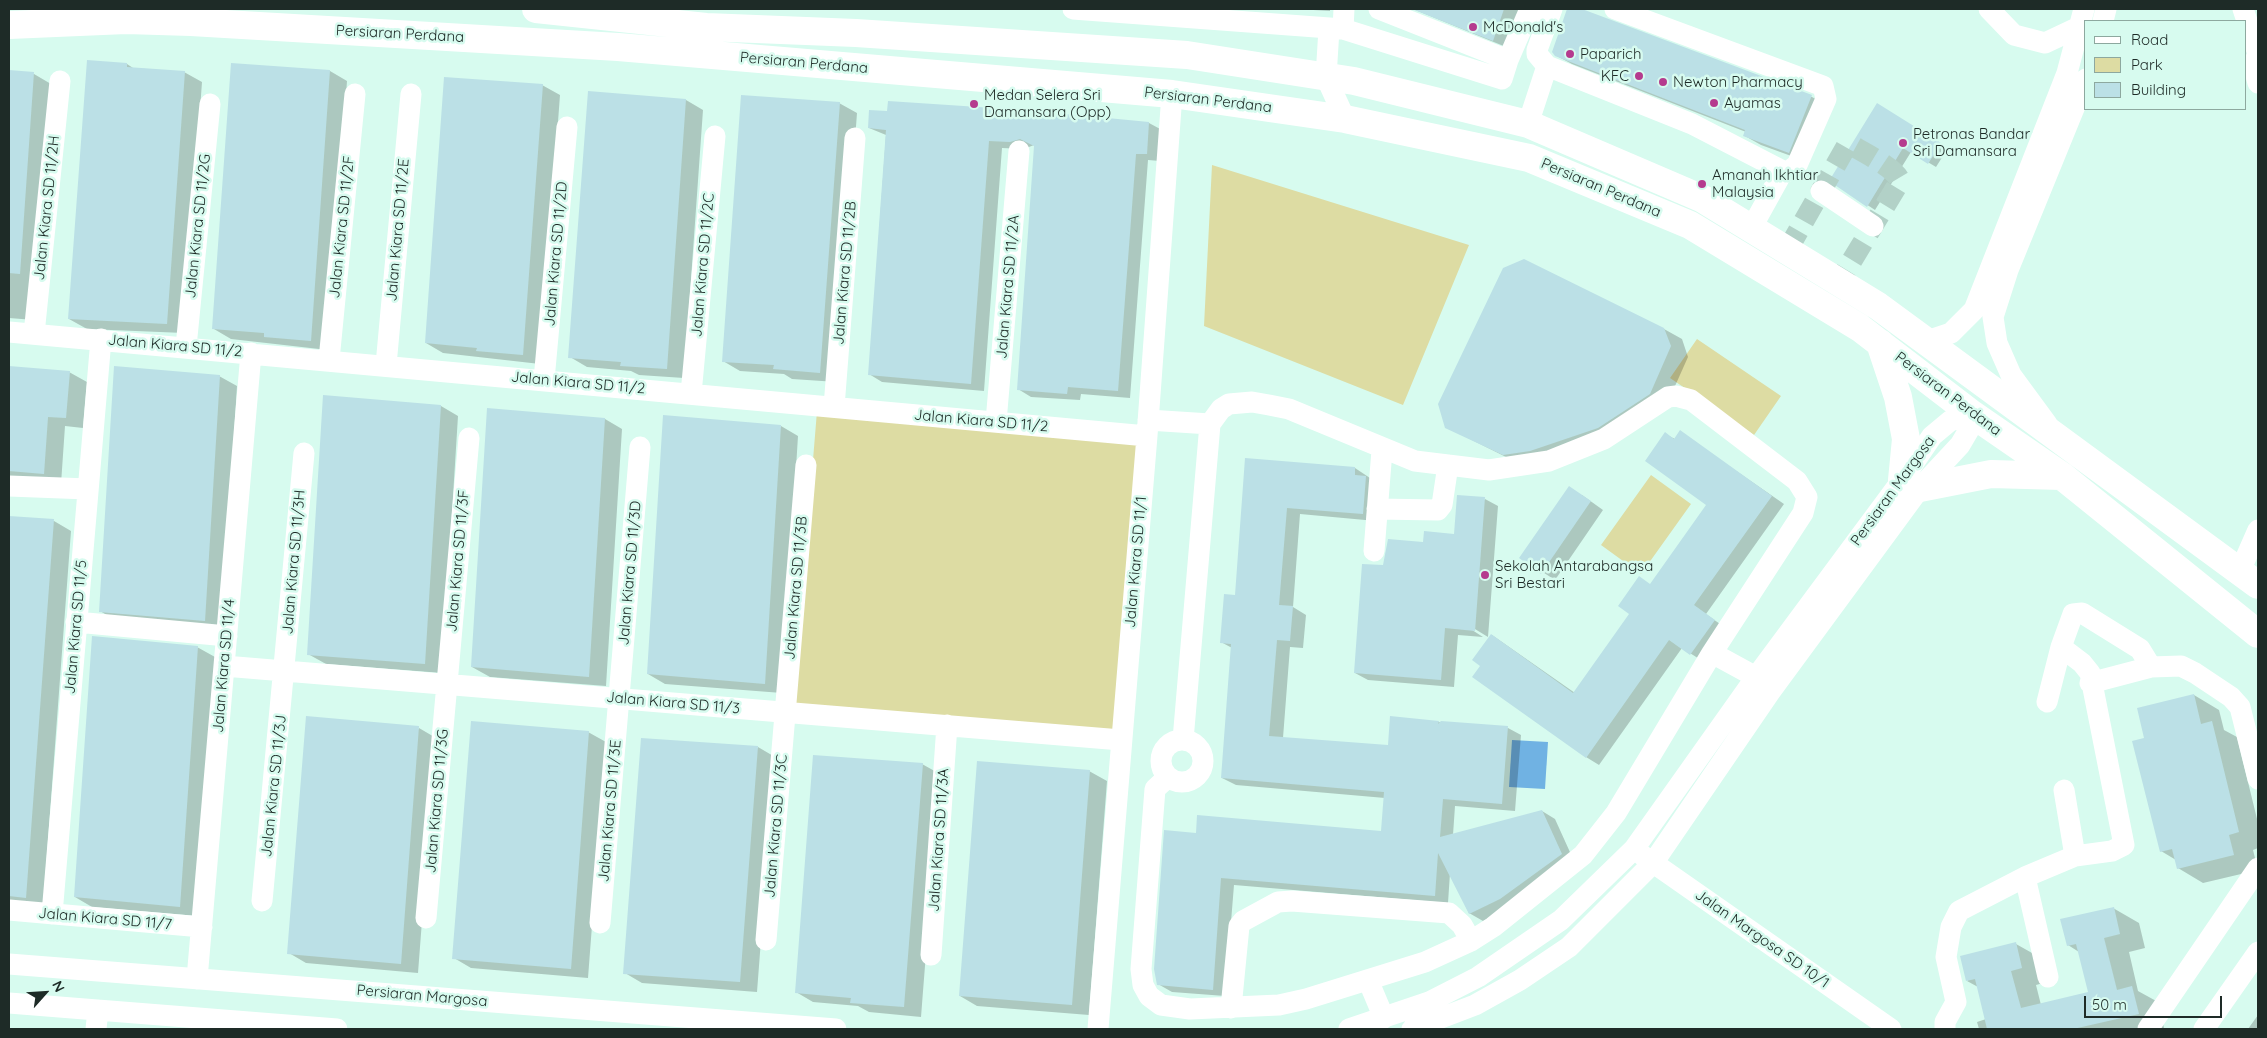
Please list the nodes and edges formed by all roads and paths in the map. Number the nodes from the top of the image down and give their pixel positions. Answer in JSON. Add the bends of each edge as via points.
{"nodes":[{"id":1,"x":536,"y":9,"type":"edge"},
{"id":2,"x":670,"y":9,"type":"edge"},
{"id":3,"x":1080,"y":9,"type":"edge"},
{"id":4,"x":1530,"y":9,"type":"edge"},
{"id":5,"x":1552,"y":9,"type":"edge"},
{"id":6,"x":1615,"y":9,"type":"edge"},
{"id":7,"x":1989,"y":9,"type":"edge"},
{"id":8,"x":1188,"y":13,"type":"edge"},
{"id":9,"x":1386,"y":13,"type":"edge"},
{"id":10,"x":618,"y":14,"type":"edge"},
{"id":11,"x":1228,"y":15,"type":"edge"},
{"id":12,"x":2082,"y":18,"type":"edge"},
{"id":13,"x":2247,"y":21,"type":"edge"},
{"id":14,"x":1338,"y":22,"type":"edge"},
{"id":15,"x":9,"y":25,"type":"edge"},
{"id":16,"x":706,"y":27,"type":"junction"},
{"id":17,"x":1380,"y":40,"type":"junction"},
{"id":18,"x":618,"y":47,"type":"junction"},
{"id":19,"x":2258,"y":53,"type":"edge"},
{"id":20,"x":1547,"y":66,"type":"junction"},
{"id":21,"x":1505,"y":69,"type":"junction"},
{"id":22,"x":1326,"y":77,"type":"junction"},
{"id":23,"x":60,"y":82,"type":"dead end"},
{"id":24,"x":2258,"y":83,"type":"edge"},
{"id":25,"x":2084,"y":84,"type":"edge"},
{"id":26,"x":355,"y":94,"type":"dead end"},
{"id":27,"x":411,"y":94,"type":"dead end"},
{"id":28,"x":1172,"y":94,"type":"junction"},
{"id":29,"x":210,"y":104,"type":"dead end"},
{"id":30,"x":1345,"y":118,"type":"junction"},
{"id":31,"x":1528,"y":124,"type":"junction"},
{"id":32,"x":567,"y":127,"type":"dead end"},
{"id":33,"x":715,"y":136,"type":"dead end"},
{"id":34,"x":855,"y":138,"type":"dead end"},
{"id":35,"x":1019,"y":151,"type":"dead end"},
{"id":36,"x":1783,"y":171,"type":"junction"},
{"id":37,"x":1820,"y":191,"type":"dead end"},
{"id":38,"x":1873,"y":226,"type":"dead end"},
{"id":39,"x":1752,"y":227,"type":"junction"},
{"id":40,"x":9,"y":332,"type":"edge"},
{"id":41,"x":34,"y":334,"type":"junction"},
{"id":42,"x":101,"y":339,"type":"junction"},
{"id":43,"x":1927,"y":341,"type":"junction"},
{"id":44,"x":1880,"y":343,"type":"junction"},
{"id":45,"x":186,"y":347,"type":"junction"},
{"id":46,"x":251,"y":353,"type":"junction"},
{"id":47,"x":329,"y":360,"type":"junction"},
{"id":48,"x":386,"y":366,"type":"junction"},
{"id":49,"x":1962,"y":367,"type":"junction"},
{"id":50,"x":544,"y":380,"type":"junction"},
{"id":51,"x":691,"y":394,"type":"junction"},
{"id":52,"x":834,"y":407,"type":"junction"},
{"id":53,"x":2022,"y":410,"type":"junction"},
{"id":54,"x":1972,"y":414,"type":"junction"},
{"id":55,"x":996,"y":422,"type":"junction"},
{"id":56,"x":1210,"y":424,"type":"junction"},
{"id":57,"x":1147,"y":428,"type":"junction"},
{"id":58,"x":2054,"y":434,"type":"junction"},
{"id":59,"x":469,"y":438,"type":"dead end"},
{"id":60,"x":640,"y":447,"type":"dead end"},
{"id":61,"x":1382,"y":450,"type":"junction"},
{"id":62,"x":304,"y":453,"type":"dead end"},
{"id":63,"x":806,"y":465,"type":"dead end"},
{"id":64,"x":1448,"y":465,"type":"junction"},
{"id":65,"x":2062,"y":476,"type":"junction"},
{"id":66,"x":1911,"y":484,"type":"junction"},
{"id":67,"x":9,"y":486,"type":"edge"},
{"id":68,"x":88,"y":489,"type":"junction"},
{"id":69,"x":1378,"y":509,"type":"junction"},
{"id":70,"x":2258,"y":530,"type":"edge"},
{"id":71,"x":1374,"y":551,"type":"dead end"},
{"id":72,"x":2249,"y":578,"type":"edge"},
{"id":73,"x":76,"y":622,"type":"junction"},
{"id":74,"x":2258,"y":634,"type":"edge"},
{"id":75,"x":227,"y":636,"type":"junction"},
{"id":76,"x":2061,"y":647,"type":"junction"},
{"id":77,"x":1712,"y":653,"type":"junction"},
{"id":78,"x":224,"y":666,"type":"junction"},
{"id":79,"x":2151,"y":667,"type":"junction"},
{"id":80,"x":285,"y":671,"type":"junction"},
{"id":81,"x":1756,"y":677,"type":"junction"},
{"id":82,"x":448,"y":684,"type":"junction"},
{"id":83,"x":2090,"y":684,"type":"junction"},
{"id":84,"x":620,"y":698,"type":"junction"},
{"id":85,"x":2047,"y":702,"type":"dead end"},
{"id":86,"x":786,"y":712,"type":"junction"},
{"id":87,"x":947,"y":725,"type":"junction"},
{"id":88,"x":1121,"y":740,"type":"junction"},
{"id":89,"x":1183,"y":740,"type":"junction"},
{"id":90,"x":1168,"y":777,"type":"junction"},
{"id":91,"x":2258,"y":779,"type":"edge"},
{"id":92,"x":2064,"y":790,"type":"dead end"},
{"id":93,"x":1634,"y":849,"type":"junction"},
{"id":94,"x":2075,"y":856,"type":"junction"},
{"id":95,"x":1653,"y":863,"type":"junction"},
{"id":96,"x":2258,"y":868,"type":"edge"},
{"id":97,"x":2025,"y":877,"type":"junction"},
{"id":98,"x":262,"y":901,"type":"dead end"},
{"id":99,"x":9,"y":910,"type":"edge"},
{"id":100,"x":52,"y":914,"type":"junction"},
{"id":101,"x":426,"y":918,"type":"dead end"},
{"id":102,"x":600,"y":923,"type":"dead end"},
{"id":103,"x":202,"y":927,"type":"junction"},
{"id":104,"x":766,"y":940,"type":"dead end"},
{"id":105,"x":1471,"y":942,"type":"junction"},
{"id":106,"x":2258,"y":952,"type":"edge"},
{"id":107,"x":931,"y":954,"type":"dead end"},
{"id":108,"x":9,"y":964,"type":"edge"},
{"id":109,"x":2048,"y":977,"type":"dead end"},
{"id":110,"x":197,"y":979,"type":"junction"},
{"id":111,"x":1368,"y":980,"type":"junction"},
{"id":112,"x":9,"y":1002,"type":"edge"},
{"id":113,"x":1231,"y":1008,"type":"junction"},
{"id":114,"x":1384,"y":1018,"type":"junction"},
{"id":115,"x":97,"y":1020,"type":"edge"},
{"id":116,"x":264,"y":1026,"type":"edge"},
{"id":117,"x":337,"y":1029,"type":"edge"},
{"id":118,"x":836,"y":1029,"type":"edge"},
{"id":119,"x":1098,"y":1029,"type":"edge"},
{"id":120,"x":1349,"y":1029,"type":"edge"},
{"id":121,"x":1412,"y":1029,"type":"edge"},
{"id":122,"x":1891,"y":1029,"type":"edge"},
{"id":123,"x":1945,"y":1029,"type":"edge"},
{"id":124,"x":2148,"y":1029,"type":"edge"},
{"id":125,"x":2204,"y":1029,"type":"edge"}],
"edges":[{"from":1,"to":10,"type":"main road","name":"Persiaran Perdana"},
{"from":2,"to":16,"type":"main road"},
{"from":3,"to":8,"type":"street"},
{"from":4,"to":21,"type":"street"},
{"from":5,"to":20,"type":"street","via":[[1537,50]]},
{"from":6,"to":36,"type":"street","via":[[1823,86],[1826,99],[1797,165]]},
{"from":7,"to":12,"type":"street","via":[[2014,35],[2045,43]]},
{"from":8,"to":11,"type":"street"},
{"from":9,"to":17,"type":"street"},
{"from":9,"to":21,"type":"street"},
{"from":10,"to":16,"type":"main road","name":"Persiaran Perdana"},
{"from":10,"to":18,"type":"street"},
{"from":11,"to":14,"type":"street"},
{"from":12,"to":43,"type":"street","via":[[2066,73],[1974,310],[1951,334]]},
{"from":13,"to":19,"type":"street"},
{"from":14,"to":17,"type":"street"},
{"from":14,"to":22,"type":"street"},
{"from":15,"to":18,"type":"main road","name":"Persiaran Perdana","via":[[126,20],[191,22]]},
{"from":16,"to":22,"type":"main road","name":"Persiaran Perdana","via":[[1187,54]]},
{"from":17,"to":21,"type":"street"},
{"from":18,"to":28,"type":"main road","name":"Persiaran Perdana"},
{"from":19,"to":24,"type":"street","via":[[2253,65]]},
{"from":20,"to":31,"type":"street"},
{"from":20,"to":36,"type":"street","via":[[1692,124]]},
{"from":22,"to":30,"type":"street"},
{"from":22,"to":31,"type":"main road","name":"Persiaran Perdana","via":[[1354,80]]},
{"from":23,"to":41,"type":"street","name":"Jalan Kiara SD 11/2H"},
{"from":25,"to":58,"type":"street","via":[[2008,270],[1993,317],[1997,343],[2011,375]]},
{"from":26,"to":47,"type":"street","name":"Jalan Kiara SD 11/2F"},
{"from":27,"to":48,"type":"street","name":"Jalan Kiara SD 11/2E"},
{"from":28,"to":30,"type":"main road","name":"Persiaran Perdana"},
{"from":28,"to":57,"type":"street","name":"Jalan Kiara SD 11/1"},
{"from":29,"to":45,"type":"street","name":"Jalan Kiara SD 11/2G"},
{"from":30,"to":44,"type":"main road","name":"Persiaran Perdana","via":[[1529,158],[1690,225]]},
{"from":31,"to":39,"type":"main road","name":"Persiaran Perdana","via":[[1703,199]]},
{"from":32,"to":50,"type":"street","name":"Jalan Kiara SD 11/2D"},
{"from":33,"to":51,"type":"street","name":"Jalan Kiara SD 11/2C"},
{"from":34,"to":52,"type":"street","name":"Jalan Kiara SD 11/2B"},
{"from":35,"to":55,"type":"street","name":"Jalan Kiara SD 11/2A"},
{"from":36,"to":39,"type":"street"},
{"from":37,"to":38,"type":"street"},
{"from":39,"to":43,"type":"main road","name":"Persiaran Perdana","via":[[1878,306]]},
{"from":40,"to":41,"type":"street","name":"Jalan Kiara SD 11/2"},
{"from":41,"to":42,"type":"street","name":"Jalan Kiara SD 11/2"},
{"from":42,"to":45,"type":"street","name":"Jalan Kiara SD 11/2"},
{"from":42,"to":68,"type":"street","name":"Jalan Kiara SD 11/5"},
{"from":43,"to":49,"type":"main road","name":"Persiaran Perdana"},
{"from":44,"to":54,"type":"main road","name":"Persiaran Perdana"},
{"from":44,"to":66,"type":"main road","via":[[1898,397]]},
{"from":45,"to":46,"type":"street","name":"Jalan Kiara SD 11/2"},
{"from":46,"to":47,"type":"street","name":"Jalan Kiara SD 11/2"},
{"from":46,"to":75,"type":"street","name":"Jalan Kiara SD 11/4"},
{"from":47,"to":48,"type":"street","name":"Jalan Kiara SD 11/2"},
{"from":48,"to":50,"type":"street","name":"Jalan Kiara SD 11/2"},
{"from":49,"to":53,"type":"main road","name":"Persiaran Perdana"},
{"from":49,"to":54,"type":"main road","via":[[1970,385]]},
{"from":50,"to":51,"type":"street","name":"Jalan Kiara SD 11/2"},
{"from":51,"to":52,"type":"street","name":"Jalan Kiara SD 11/2"},
{"from":52,"to":55,"type":"street","name":"Jalan Kiara SD 11/2"},
{"from":53,"to":54,"type":"main road"},
{"from":53,"to":58,"type":"main road","name":"Persiaran Perdana"},
{"from":54,"to":65,"type":"main road","name":"Persiaran Perdana"},
{"from":54,"to":66,"type":"street","name":"Persiaran Margosa","via":[[1950,421],[1932,436]]},
{"from":55,"to":57,"type":"street","name":"Jalan Kiara SD 11/2"},
{"from":56,"to":57,"type":"street","name":"Jalan Kiara SD 11/2"},
{"from":56,"to":61,"type":"street","via":[[1220,409],[1229,404],[1252,402],[1289,409],[1358,436]]},
{"from":56,"to":89,"type":"street"},
{"from":57,"to":88,"type":"street","name":"Jalan Kiara SD 11/1"},
{"from":58,"to":72,"type":"main road","name":"Persiaran Perdana"},
{"from":59,"to":82,"type":"street","name":"Jalan Kiara SD 11/3F"},
{"from":60,"to":84,"type":"street","name":"Jalan Kiara SD 11/3D"},
{"from":61,"to":64,"type":"street","via":[[1415,461]]},
{"from":61,"to":69,"type":"street"},
{"from":62,"to":80,"type":"street","name":"Jalan Kiara SD 11/3H"},
{"from":63,"to":86,"type":"street","name":"Jalan Kiara SD 11/3B"},
{"from":64,"to":69,"type":"street","via":[[1442,505],[1438,510]]},
{"from":64,"to":77,"type":"street","via":[[1490,470],[1550,460],[1604,438],[1668,397],[1691,400],[1797,481],[1807,497],[1803,513]]},
{"from":65,"to":66,"type":"main road","via":[[1991,474]]},
{"from":65,"to":74,"type":"main road","name":"Persiaran Perdana"},
{"from":66,"to":81,"type":"street","name":"Persiaran Margosa"},
{"from":66,"to":95,"type":"street","name":"Persiaran Margosa"},
{"from":67,"to":68,"type":"street"},
{"from":68,"to":73,"type":"street","name":"Jalan Kiara SD 11/5"},
{"from":69,"to":71,"type":"street"},
{"from":70,"to":72,"type":"street"},
{"from":73,"to":75,"type":"street"},
{"from":73,"to":100,"type":"street","name":"Jalan Kiara SD 11/5"},
{"from":75,"to":78,"type":"street","name":"Jalan Kiara SD 11/4"},
{"from":76,"to":79,"type":"street","via":[[2073,614],[2082,613],[2140,649]]},
{"from":76,"to":83,"type":"street","via":[[2090,673]]},
{"from":76,"to":85,"type":"street"},
{"from":77,"to":81,"type":"street"},
{"from":77,"to":105,"type":"street","via":[[1616,813],[1583,855],[1523,906]]},
{"from":78,"to":80,"type":"street","name":"Jalan Kiara SD 11/3"},
{"from":78,"to":103,"type":"street","name":"Jalan Kiara SD 11/4"},
{"from":79,"to":83,"type":"street"},
{"from":79,"to":91,"type":"street","via":[[2181,666],[2231,697],[2240,707]]},
{"from":80,"to":82,"type":"street","name":"Jalan Kiara SD 11/3"},
{"from":80,"to":98,"type":"street","name":"Jalan Kiara SD 11/3J"},
{"from":81,"to":93,"type":"street","name":"Persiaran Margosa"},
{"from":82,"to":84,"type":"street","name":"Jalan Kiara SD 11/3"},
{"from":82,"to":101,"type":"street","name":"Jalan Kiara SD 11/3G"},
{"from":83,"to":94,"type":"street","via":[[2124,845],[2112,851]]},
{"from":84,"to":86,"type":"street","name":"Jalan Kiara SD 11/3"},
{"from":84,"to":102,"type":"street","name":"Jalan Kiara SD 11/3E"},
{"from":86,"to":87,"type":"street","name":"Jalan Kiara SD 11/3"},
{"from":86,"to":104,"type":"street","name":"Jalan Kiara SD 11/3C"},
{"from":87,"to":88,"type":"street","name":"Jalan Kiara SD 11/3"},
{"from":87,"to":107,"type":"street","name":"Jalan Kiara SD 11/3A"},
{"from":88,"to":119,"type":"street","name":"Jalan Kiara SD 11/1"},
{"from":89,"to":90,"type":"street","via":[[1169,745],[1161,757]]},
{"from":89,"to":90,"type":"street","via":[[1200,752],[1200,772],[1188,781]]},
{"from":90,"to":113,"type":"street","via":[[1155,789],[1154,795],[1142,945],[1143,985],[1149,996],[1160,1005]]},
{"from":92,"to":94,"type":"street"},
{"from":93,"to":95,"type":"street","name":"Jalan Margosa SD 10/1"},
{"from":93,"to":114,"type":"street","name":"Persiaran Margosa","via":[[1561,920],[1524,947],[1478,977],[1429,1002]]},
{"from":94,"to":97,"type":"street"},
{"from":95,"to":121,"type":"street","name":"Persiaran Margosa","via":[[1569,947],[1475,1005]]},
{"from":95,"to":122,"type":"street","name":"Jalan Margosa SD 10/1"},
{"from":96,"to":124,"type":"street"},
{"from":97,"to":109,"type":"street"},
{"from":97,"to":123,"type":"street","via":[[1959,910],[1951,927],[1946,957],[1956,1002],[1945,1022]]},
{"from":99,"to":100,"type":"street","name":"Jalan Kiara SD 11/7"},
{"from":100,"to":103,"type":"street","name":"Jalan Kiara SD 11/7"},
{"from":103,"to":110,"type":"street","name":"Jalan Kiara SD 11/4"},
{"from":105,"to":111,"type":"street","via":[[1425,962]]},
{"from":105,"to":113,"type":"street","via":[[1462,924],[1449,914],[1278,902],[1239,926]]},
{"from":106,"to":125,"type":"street"},
{"from":108,"to":110,"type":"street","name":"Persiaran Margosa"},
{"from":110,"to":118,"type":"street","name":"Persiaran Margosa"},
{"from":111,"to":113,"type":"street","via":[[1292,1002]]},
{"from":111,"to":114,"type":"street"},
{"from":112,"to":115,"type":"street"},
{"from":114,"to":120,"type":"street","name":"Persiaran Margosa"},
{"from":115,"to":116,"type":"street"},
{"from":116,"to":117,"type":"street"}]}
